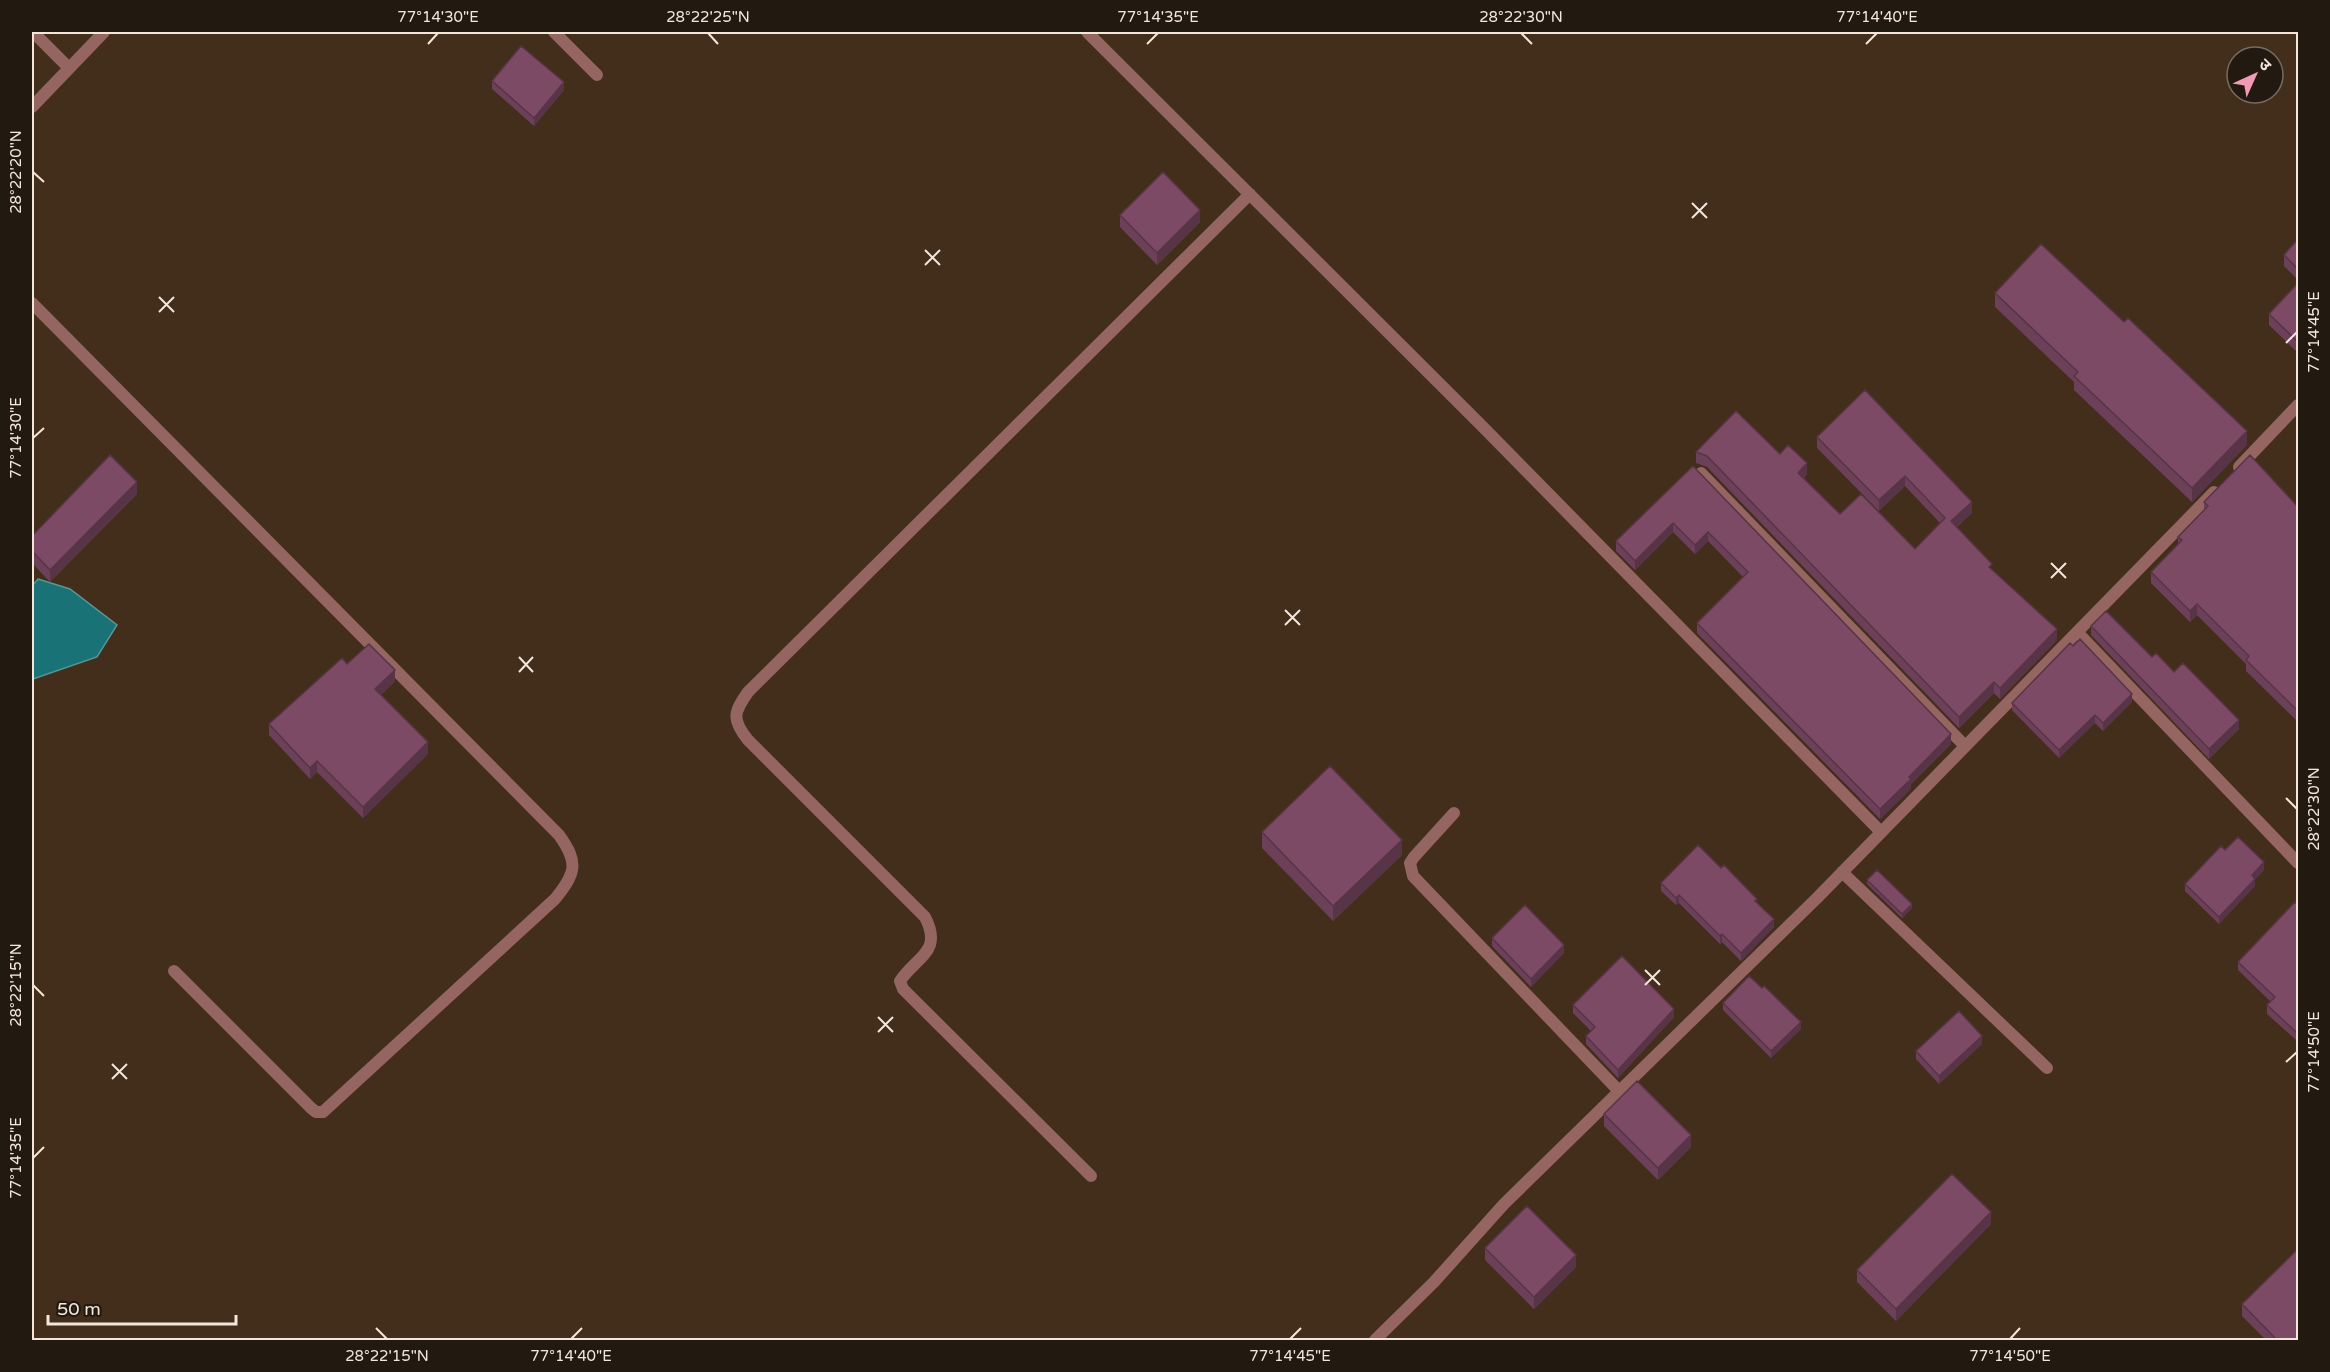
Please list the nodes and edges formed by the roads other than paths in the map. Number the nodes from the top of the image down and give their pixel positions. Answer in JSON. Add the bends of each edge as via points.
{"nodes":[{"id":1,"x":33,"y":32,"type":"edge"},
{"id":2,"x":104,"y":32,"type":"edge"},
{"id":3,"x":554,"y":32,"type":"edge"},
{"id":4,"x":1088,"y":32,"type":"edge"},
{"id":5,"x":69,"y":68,"type":"junction"},
{"id":6,"x":597,"y":75,"type":"dead end"},
{"id":7,"x":32,"y":107,"type":"edge"},
{"id":8,"x":1250,"y":194,"type":"junction"},
{"id":9,"x":32,"y":303,"type":"edge"},
{"id":10,"x":2298,"y":405,"type":"edge"},
{"id":11,"x":1701,"y":473,"type":"edge"},
{"id":12,"x":2077,"y":632,"type":"junction"},
{"id":13,"x":1965,"y":746,"type":"junction"},
{"id":14,"x":1454,"y":813,"type":"dead end"},
{"id":15,"x":1881,"y":832,"type":"junction"},
{"id":16,"x":2298,"y":862,"type":"edge"},
{"id":17,"x":1842,"y":873,"type":"junction"},
{"id":18,"x":174,"y":971,"type":"dead end"},
{"id":19,"x":2048,"y":1068,"type":"dead end"},
{"id":20,"x":1619,"y":1091,"type":"junction"},
{"id":21,"x":1091,"y":1176,"type":"dead end"},
{"id":22,"x":1375,"y":1341,"type":"edge"}],
"edges":[{"from":1,"to":5,"type":"street"},
{"from":2,"to":5,"type":"street"},
{"from":3,"to":6,"type":"street"},
{"from":4,"to":8,"type":"street"},
{"from":5,"to":7,"type":"street"},
{"from":8,"to":15,"type":"street"},
{"from":8,"to":21,"type":"street","via":[[748,692],[735,718],[748,740],[925,917],[932,929],[932,943],[900,981],[903,989]]},
{"from":9,"to":18,"type":"street","via":[[551,827],[571,852],[573,869],[555,899],[323,1112],[311,1108]]},
{"from":10,"to":12,"type":"street"},
{"from":11,"to":13,"type":"street"},
{"from":12,"to":13,"type":"street"},
{"from":12,"to":16,"type":"street"},
{"from":13,"to":15,"type":"street"},
{"from":14,"to":20,"type":"street","via":[[1410,863],[1413,876]]},
{"from":15,"to":17,"type":"street"},
{"from":17,"to":19,"type":"street"},
{"from":17,"to":20,"type":"street"},
{"from":20,"to":22,"type":"street","via":[[1504,1204]]}]}
